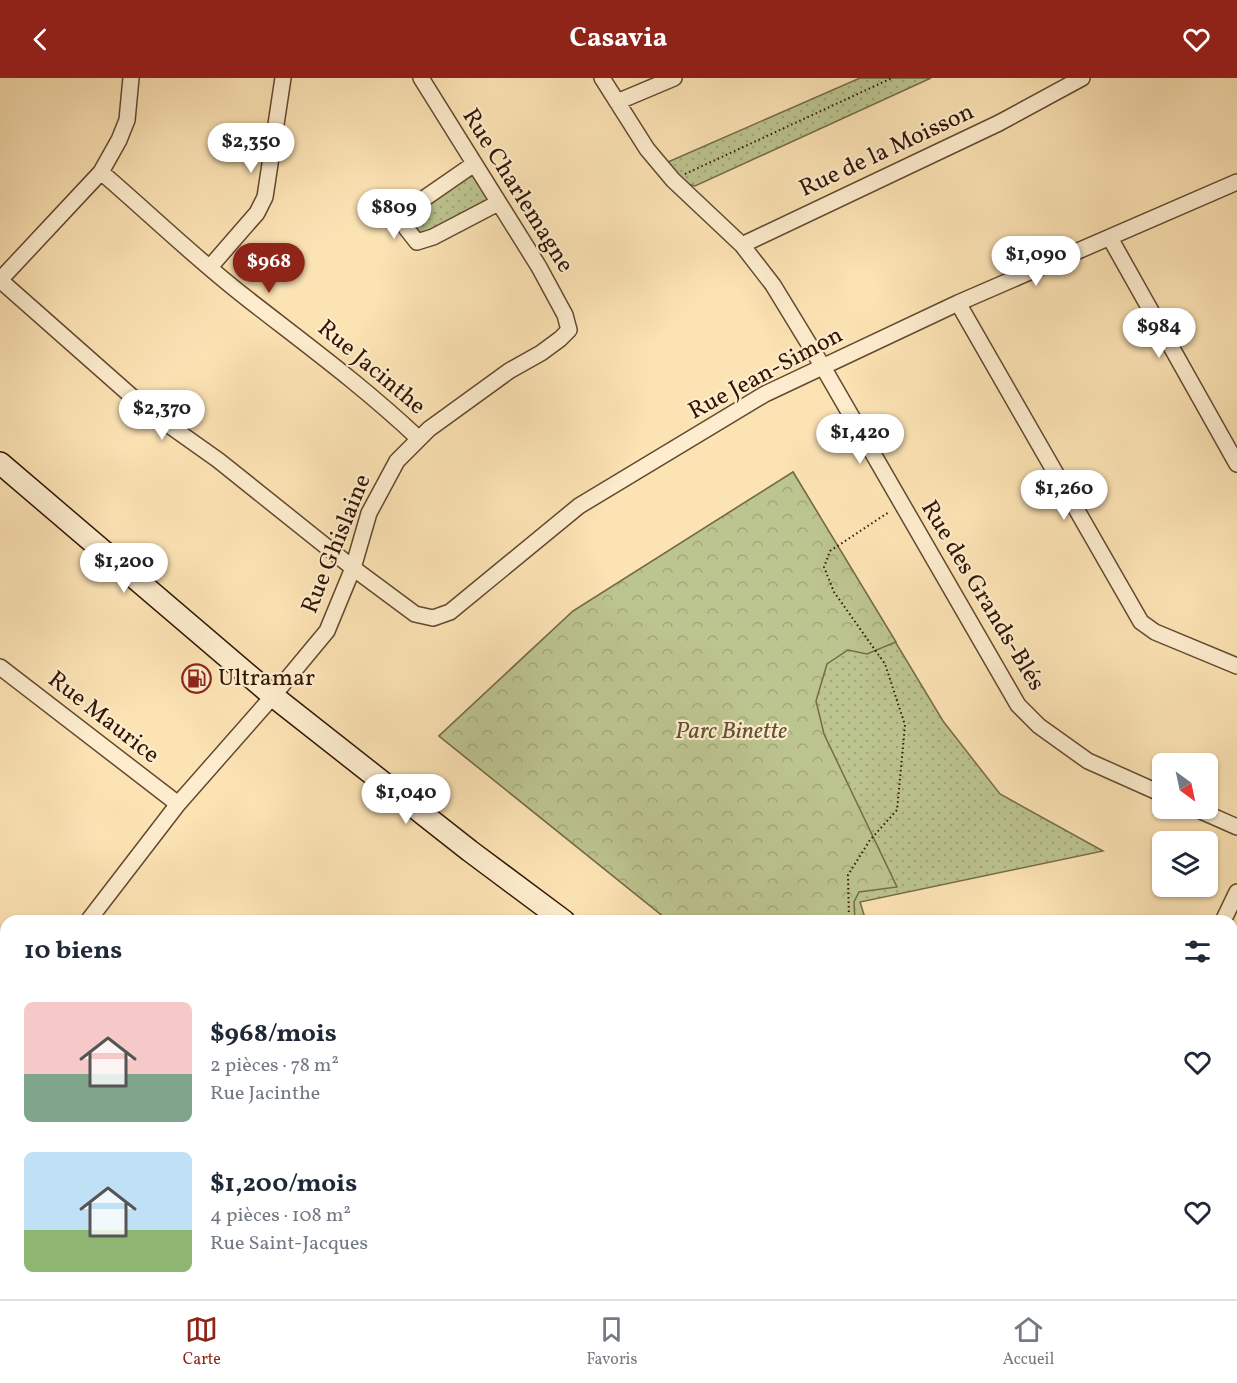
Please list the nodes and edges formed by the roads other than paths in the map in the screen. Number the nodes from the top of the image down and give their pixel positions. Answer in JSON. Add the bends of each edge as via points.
{"nodes":[{"id":1,"x":131,"y":78,"type":"edge"},
{"id":2,"x":283,"y":78,"type":"edge"},
{"id":3,"x":421,"y":78,"type":"edge"},
{"id":4,"x":602,"y":78,"type":"edge"},
{"id":5,"x":674,"y":78,"type":"edge"},
{"id":6,"x":1082,"y":78,"type":"edge"},
{"id":7,"x":617,"y":102,"type":"junction"},
{"id":8,"x":474,"y":164,"type":"junction"},
{"id":9,"x":100,"y":172,"type":"junction"},
{"id":10,"x":1237,"y":182,"type":"edge"},
{"id":11,"x":498,"y":203,"type":"junction"},
{"id":12,"x":1110,"y":238,"type":"junction"},
{"id":13,"x":742,"y":245,"type":"junction"},
{"id":14,"x":210,"y":267,"type":"junction"},
{"id":15,"x":0,"y":280,"type":"edge"},
{"id":16,"x":958,"y":303,"type":"junction"},
{"id":17,"x":569,"y":330,"type":"joint"},
{"id":18,"x":823,"y":367,"type":"junction"},
{"id":19,"x":418,"y":438,"type":"junction"},
{"id":20,"x":0,"y":463,"type":"edge"},
{"id":21,"x":1237,"y":464,"type":"edge"},
{"id":22,"x":353,"y":568,"type":"junction"},
{"id":23,"x":1237,"y":666,"type":"edge"},
{"id":24,"x":0,"y":667,"type":"edge"},
{"id":25,"x":273,"y":696,"type":"junction"},
{"id":26,"x":1152,"y":791,"type":"edge"},
{"id":27,"x":178,"y":804,"type":"junction"},
{"id":28,"x":1218,"y":819,"type":"edge"},
{"id":29,"x":1237,"y":827,"type":"edge"},
{"id":30,"x":1237,"y":892,"type":"edge"},
{"id":31,"x":93,"y":915,"type":"edge"},
{"id":32,"x":556,"y":915,"type":"edge"},
{"id":33,"x":1226,"y":915,"type":"edge"}],
"edges":[{"from":1,"to":9,"type":"street","via":[[127,120]]},
{"from":2,"to":14,"type":"street","via":[[265,197],[257,213]]},
{"from":3,"to":8,"type":"street","name":"Rue Charlemagne"},
{"from":4,"to":7,"type":"street","name":"Rue des Grands-Blés"},
{"from":5,"to":7,"type":"street"},
{"from":6,"to":13,"type":"street","name":"Rue de la Moisson","via":[[999,123]]},
{"from":7,"to":13,"type":"street","name":"Rue des Grands-Blés","via":[[647,149],[673,180]]},
{"from":8,"to":11,"type":"street","name":"Rue Charlemagne"},
{"from":8,"to":11,"type":"street","via":[[410,209],[406,228],[417,242]]},
{"from":9,"to":14,"type":"street","name":"Rue Jacinthe"},
{"from":9,"to":15,"type":"street"},
{"from":10,"to":12,"type":"street","name":"Rue Jean-Simon"},
{"from":11,"to":17,"type":"street","name":"Rue Charlemagne","via":[[566,315]]},
{"from":12,"to":16,"type":"street","name":"Rue Jean-Simon"},
{"from":12,"to":21,"type":"street"},
{"from":13,"to":18,"type":"street","name":"Rue des Grands-Blés","via":[[774,285]]},
{"from":14,"to":19,"type":"street","name":"Rue Jacinthe","via":[[369,393]]},
{"from":15,"to":22,"type":"street","name":"Rue Jean-Simon","via":[[146,409],[218,460]]},
{"from":16,"to":18,"type":"street","name":"Rue Jean-Simon"},
{"from":16,"to":23,"type":"street","via":[[1141,622],[1155,632]]},
{"from":17,"to":19,"type":"street","name":"Rue Ghislaine"},
{"from":18,"to":22,"type":"street","name":"Rue Jean-Simon","via":[[765,394],[579,506],[450,612],[433,618],[415,614]]},
{"from":18,"to":26,"type":"street","name":"Rue des Grands-Blés","via":[[1018,705],[1039,726],[1088,762]]},
{"from":19,"to":22,"type":"street","name":"Rue Ghislaine","via":[[398,461],[369,513]]},
{"from":20,"to":25,"type":"street"},
{"from":22,"to":25,"type":"street","name":"Rue Ghislaine","via":[[327,631]]},
{"from":24,"to":27,"type":"street","name":"Rue Maurice"},
{"from":25,"to":27,"type":"street","name":"Rue Ghislaine"},
{"from":25,"to":32,"type":"street"},
{"from":27,"to":31,"type":"street","name":"Rue Ghislaine"},
{"from":28,"to":29,"type":"street"},
{"from":30,"to":33,"type":"street"}]}
